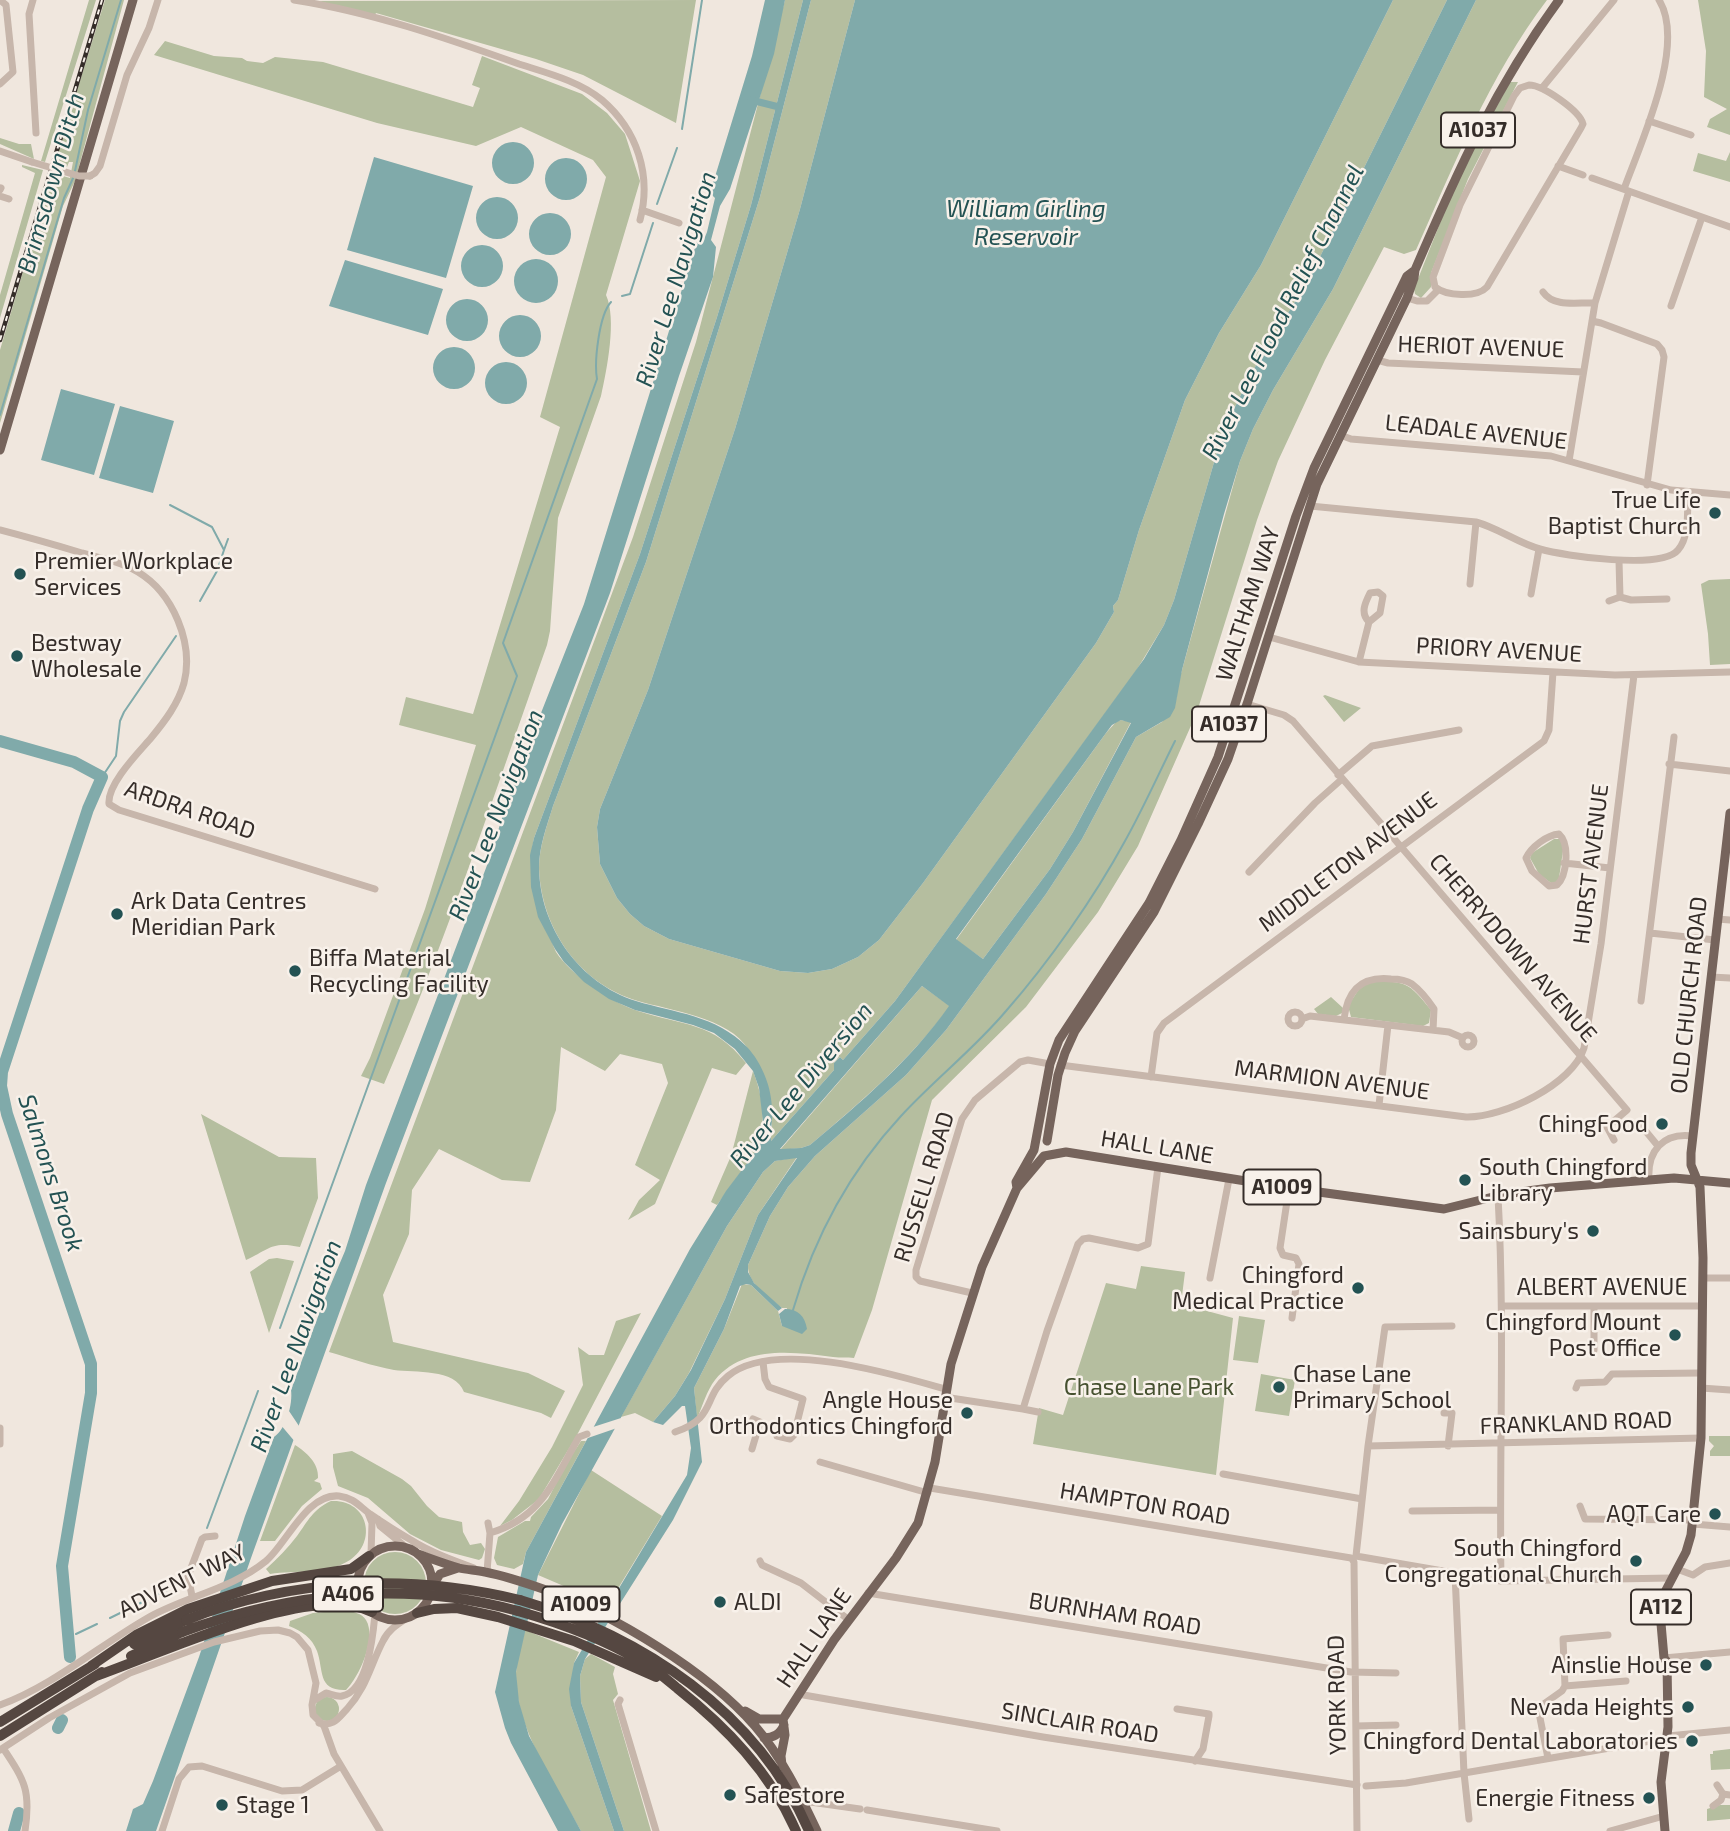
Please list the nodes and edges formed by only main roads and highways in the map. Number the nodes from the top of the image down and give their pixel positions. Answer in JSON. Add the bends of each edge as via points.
{"nodes":[{"id":1,"x":133,"y":0,"type":"edge"},
{"id":2,"x":1559,"y":0,"type":"edge"},
{"id":3,"x":1403,"y":296,"type":"junction"},
{"id":4,"x":1355,"y":394,"type":"junction"},
{"id":5,"x":0,"y":450,"type":"edge"},
{"id":6,"x":1320,"y":466,"type":"junction"},
{"id":7,"x":1290,"y":551,"type":"junction"},
{"id":8,"x":1271,"y":615,"type":"junction"},
{"id":9,"x":1254,"y":653,"type":"junction"},
{"id":10,"x":1264,"y":655,"type":"junction"},
{"id":11,"x":1249,"y":682,"type":"junction"},
{"id":12,"x":1237,"y":718,"type":"junction"},
{"id":13,"x":1730,"y":813,"type":"edge"},
{"id":14,"x":1727,"y":865,"type":"edge"},
{"id":15,"x":1055,"y":1065,"type":"junction"},
{"id":16,"x":1048,"y":1142,"type":"junction"},
{"id":17,"x":1035,"y":1145,"type":"junction"},
{"id":18,"x":1066,"y":1152,"type":"junction"},
{"id":19,"x":1045,"y":1155,"type":"junction"},
{"id":20,"x":1699,"y":1180,"type":"junction"},
{"id":21,"x":1730,"y":1183,"type":"edge"},
{"id":22,"x":1017,"y":1188,"type":"junction"},
{"id":23,"x":418,"y":1554,"type":"junction"},
{"id":24,"x":370,"y":1555,"type":"junction"},
{"id":25,"x":460,"y":1568,"type":"junction"},
{"id":26,"x":431,"y":1588,"type":"junction"},
{"id":27,"x":374,"y":1613,"type":"junction"},
{"id":28,"x":187,"y":1615,"type":"junction"},
{"id":29,"x":412,"y":1615,"type":"junction"},
{"id":30,"x":181,"y":1638,"type":"junction"},
{"id":31,"x":644,"y":1656,"type":"junction"},
{"id":32,"x":93,"y":1671,"type":"junction"},
{"id":33,"x":706,"y":1682,"type":"junction"},
{"id":34,"x":733,"y":1702,"type":"junction"},
{"id":35,"x":0,"y":1722,"type":"edge"},
{"id":36,"x":783,"y":1722,"type":"junction"},
{"id":37,"x":0,"y":1735,"type":"edge"},
{"id":38,"x":762,"y":1739,"type":"junction"},
{"id":39,"x":782,"y":1765,"type":"junction"},
{"id":40,"x":787,"y":1776,"type":"junction"},
{"id":41,"x":796,"y":1831,"type":"edge"},
{"id":42,"x":809,"y":1831,"type":"edge"},
{"id":43,"x":817,"y":1831,"type":"edge"},
{"id":44,"x":1665,"y":1831,"type":"edge"}],
"edges":[{"from":1,"to":5,"type":"main road"},
{"from":2,"to":3,"type":"main road","name":"WALTHAM WAY","number":"A1037","via":[[1484,117],[1415,270],[1407,276]]},
{"from":3,"to":4,"type":"main road","name":"WALTHAM WAY","number":"A1037"},
{"from":3,"to":4,"type":"main road","name":"WALTHAM WAY","number":"A1037","via":[[1377,359]]},
{"from":4,"to":6,"type":"main road","name":"WALTHAM WAY","number":"A1037"},
{"from":4,"to":6,"type":"main road","name":"WALTHAM WAY","number":"A1037","via":[[1340,435]]},
{"from":6,"to":7,"type":"main road","name":"WALTHAM WAY","number":"A1037"},
{"from":6,"to":7,"type":"main road","name":"WALTHAM WAY","number":"A1037","via":[[1310,506]]},
{"from":7,"to":8,"type":"main road","name":"WALTHAM WAY","number":"A1037"},
{"from":8,"to":9,"type":"main road","name":"WALTHAM WAY","number":"A1037"},
{"from":8,"to":10,"type":"main road","name":"WALTHAM WAY","number":"A1037"},
{"from":9,"to":10,"type":"main road"},
{"from":9,"to":11,"type":"main road","name":"WALTHAM WAY","number":"A1037"},
{"from":10,"to":11,"type":"main road","name":"WALTHAM WAY","number":"A1037"},
{"from":11,"to":12,"type":"main road","name":"WALTHAM WAY","number":"A1037"},
{"from":11,"to":12,"type":"main road","name":"WALTHAM WAY","number":"A1037","via":[[1247,704]]},
{"from":12,"to":15,"type":"main road","name":"WALTHAM WAY","number":"A1037","via":[[1194,822],[1144,918],[1059,1040]]},
{"from":13,"to":14,"type":"main road","name":"OLD CHURCH ROAD","number":"A112"},
{"from":14,"to":20,"type":"main road","name":"OLD CHURCH ROAD","number":"A112","via":[[1693,1136],[1691,1165]]},
{"from":15,"to":16,"type":"main road","name":"WALTHAM WAY","number":"A1037"},
{"from":15,"to":17,"type":"main road","name":"WALTHAM WAY","number":"A1037"},
{"from":16,"to":17,"type":"main road","via":[[1042,1139]]},
{"from":16,"to":18,"type":"main road","name":"HALL LANE","number":"A1009"},
{"from":16,"to":19,"type":"main road","via":[[1051,1149]]},
{"from":17,"to":19,"type":"main road","via":[[1037,1155]]},
{"from":17,"to":22,"type":"main road","name":"HALL LANE"},
{"from":18,"to":19,"type":"main road","name":"HALL LANE","number":"A1009"},
{"from":18,"to":20,"type":"main road","name":"HALL LANE","number":"A1009","via":[[1444,1209],[1539,1189]]},
{"from":19,"to":22,"type":"main road","name":"HALL LANE"},
{"from":20,"to":21,"type":"main road","number":"A1009"},
{"from":20,"to":44,"type":"main road","number":"A112","via":[[1704,1278],[1693,1522],[1689,1545],[1660,1612],[1669,1693],[1661,1774]]},
{"from":22,"to":36,"type":"main road","name":"HALL LANE","via":[[972,1293],[918,1523]]},
{"from":23,"to":24,"type":"main road","via":[[407,1548],[386,1547]]},
{"from":23,"to":25,"type":"main road","number":"A1009"},
{"from":23,"to":26,"type":"main road","via":[[429,1568]]},
{"from":24,"to":27,"type":"main road","via":[[360,1570],[358,1589]]},
{"from":24,"to":28,"type":"highway","via":[[351,1569],[272,1581]]},
{"from":25,"to":26,"type":"main road","via":[[440,1574]]},
{"from":25,"to":31,"type":"main road","number":"A1009","via":[[511,1578],[592,1609]]},
{"from":26,"to":29,"type":"main road","via":[[427,1600]]},
{"from":27,"to":29,"type":"main road","via":[[385,1618]]},
{"from":27,"to":30,"type":"highway","via":[[353,1604],[283,1611],[240,1629]]},
{"from":28,"to":31,"type":"highway","number":"A406","bridge":true,"via":[[278,1592],[354,1583],[417,1583],[481,1591],[537,1605],[600,1629]]},
{"from":28,"to":32,"type":"highway","number":"A406"},
{"from":29,"to":31,"type":"highway","number":"A406","via":[[441,1608],[482,1613]]},
{"from":30,"to":31,"type":"highway","number":"A406","bridge":true,"via":[[241,1612],[286,1601],[362,1593],[420,1594],[535,1615]]},
{"from":30,"to":32,"type":"highway","number":"A406"},
{"from":31,"to":33,"type":"main road","number":"A1009"},
{"from":31,"to":41,"type":"highway","number":"A406","via":[[747,1754],[771,1785]]},
{"from":31,"to":42,"type":"highway","number":"A406","via":[[699,1689],[745,1733],[778,1775]]},
{"from":32,"to":35,"type":"highway","number":"A406"},
{"from":32,"to":37,"type":"highway","number":"A406"},
{"from":33,"to":34,"type":"main road","number":"A1009"},
{"from":33,"to":38,"type":"main road","number":"A1009"},
{"from":34,"to":36,"type":"main road","name":"HALL LANE","number":"A1009","via":[[759,1719]]},
{"from":34,"to":38,"type":"main road"},
{"from":36,"to":38,"type":"main road","name":"HALL LANE","via":[[781,1731]]},
{"from":36,"to":39,"type":"main road"},
{"from":38,"to":39,"type":"main road"},
{"from":38,"to":40,"type":"main road"},
{"from":39,"to":40,"type":"main road"},
{"from":40,"to":43,"type":"main road"}]}
